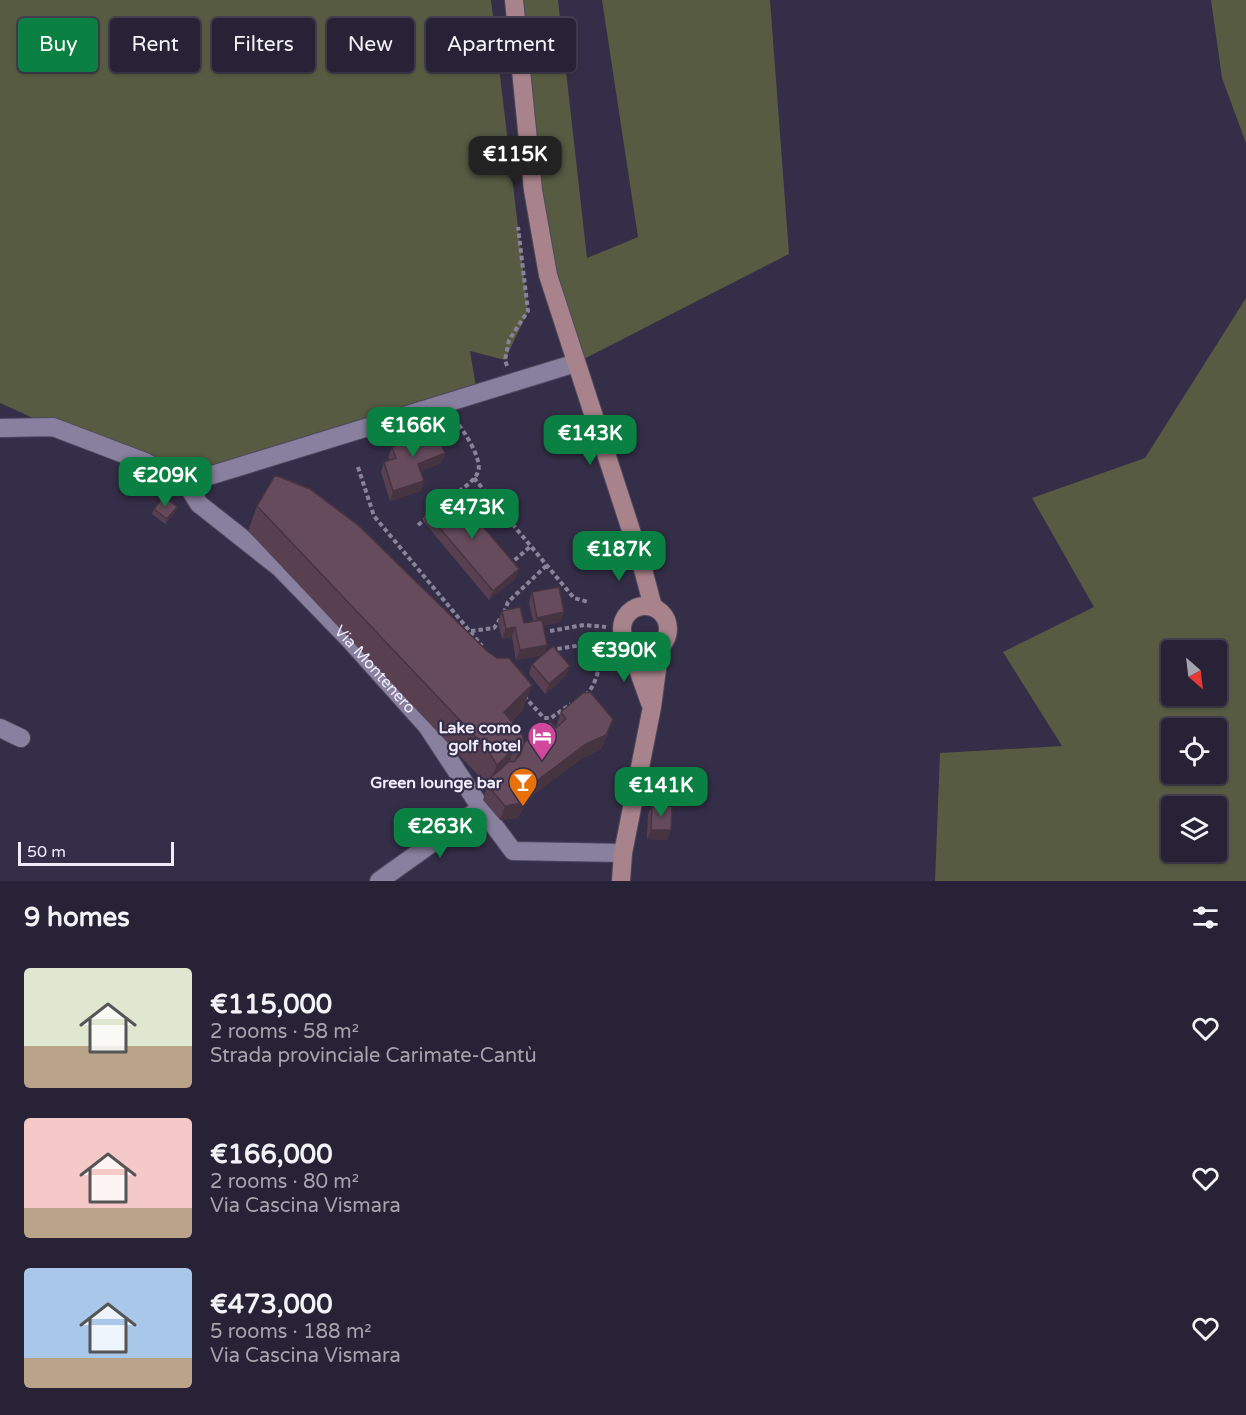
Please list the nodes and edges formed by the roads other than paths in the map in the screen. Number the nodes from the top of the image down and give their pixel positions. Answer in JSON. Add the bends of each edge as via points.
{"nodes":[{"id":1,"x":514,"y":0,"type":"edge"},
{"id":2,"x":576,"y":363,"type":"junction"},
{"id":3,"x":0,"y":428,"type":"edge"},
{"id":4,"x":186,"y":483,"type":"junction"},
{"id":5,"x":640,"y":558,"type":"junction"},
{"id":6,"x":653,"y":607,"type":"junction"},
{"id":7,"x":628,"y":613,"type":"junction"},
{"id":8,"x":621,"y":645,"type":"junction"},
{"id":9,"x":660,"y":646,"type":"junction"},
{"id":10,"x":652,"y":707,"type":"junction"},
{"id":11,"x":0,"y":728,"type":"edge"},
{"id":12,"x":21,"y":738,"type":"dead end"},
{"id":13,"x":481,"y":808,"type":"junction"},
{"id":14,"x":623,"y":853,"type":"junction"},
{"id":15,"x":379,"y":881,"type":"edge"},
{"id":16,"x":621,"y":881,"type":"edge"}],
"edges":[{"from":1,"to":2,"type":"main road","via":[[533,190],[548,275]]},
{"from":2,"to":4,"type":"street"},
{"from":2,"to":5,"type":"main road"},
{"from":3,"to":4,"type":"street","via":[[53,427],[145,462]]},
{"from":4,"to":13,"type":"street","name":"Via Montenero","via":[[199,504],[280,568],[349,639],[427,726]]},
{"from":5,"to":6,"type":"main road"},
{"from":5,"to":7,"type":"main road","via":[[638,583]]},
{"from":6,"to":7,"type":"main road","via":[[645,605]]},
{"from":6,"to":9,"type":"main road","via":[[667,624],[667,635]]},
{"from":7,"to":8,"type":"main road","via":[[621,629]]},
{"from":8,"to":9,"type":"main road","via":[[639,652]]},
{"from":8,"to":10,"type":"main road"},
{"from":9,"to":10,"type":"main road"},
{"from":10,"to":14,"type":"main road"},
{"from":11,"to":12,"type":"street"},
{"from":13,"to":14,"type":"street","name":"Via Montenero","via":[[513,851]]},
{"from":13,"to":15,"type":"street"},
{"from":14,"to":16,"type":"main road"}]}
